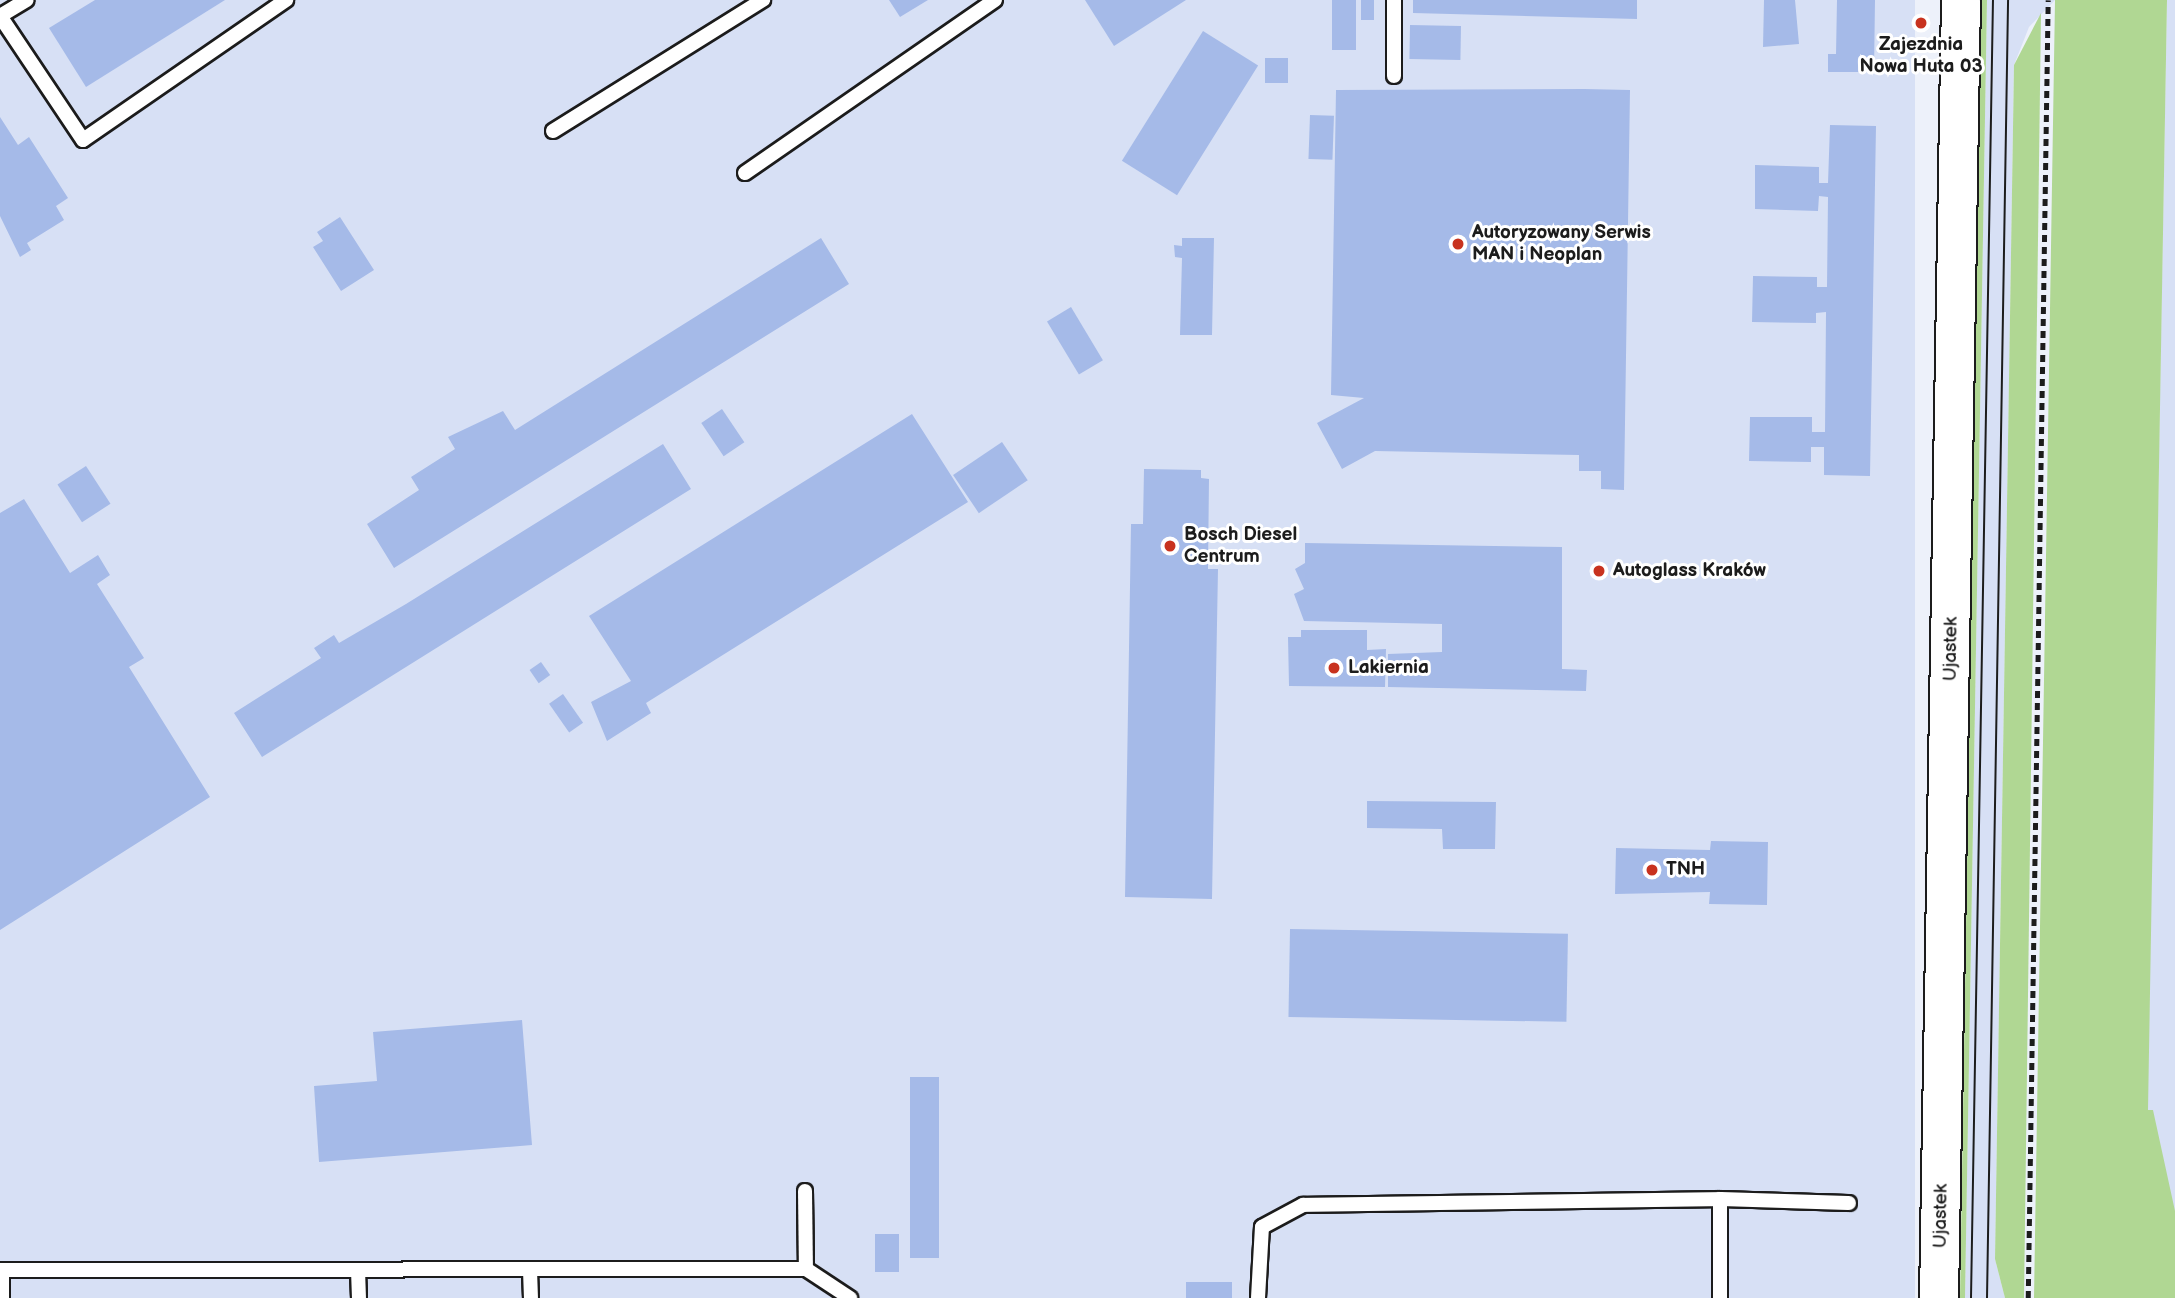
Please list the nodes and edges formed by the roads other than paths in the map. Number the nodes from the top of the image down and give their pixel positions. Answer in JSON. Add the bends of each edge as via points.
{"nodes":[{"id":1,"x":27,"y":0,"type":"edge"},
{"id":2,"x":286,"y":0,"type":"edge"},
{"id":3,"x":763,"y":0,"type":"edge"},
{"id":4,"x":995,"y":0,"type":"edge"},
{"id":5,"x":1394,"y":0,"type":"edge"},
{"id":6,"x":1961,"y":0,"type":"edge"},
{"id":7,"x":0,"y":16,"type":"edge"},
{"id":8,"x":1394,"y":76,"type":"dead end"},
{"id":9,"x":553,"y":131,"type":"dead end"},
{"id":10,"x":745,"y":173,"type":"dead end"},
{"id":11,"x":805,"y":1191,"type":"dead end"},
{"id":12,"x":1720,"y":1199,"type":"junction"},
{"id":13,"x":1849,"y":1203,"type":"dead end"},
{"id":14,"x":806,"y":1269,"type":"junction"},
{"id":15,"x":1,"y":1270,"type":"edge"},
{"id":16,"x":358,"y":1270,"type":"junction"},
{"id":17,"x":530,"y":1270,"type":"junction"},
{"id":18,"x":2,"y":1298,"type":"edge"},
{"id":19,"x":359,"y":1298,"type":"edge"},
{"id":20,"x":531,"y":1298,"type":"edge"},
{"id":21,"x":850,"y":1298,"type":"edge"},
{"id":22,"x":1258,"y":1298,"type":"edge"},
{"id":23,"x":1720,"y":1298,"type":"edge"},
{"id":24,"x":1939,"y":1298,"type":"edge"}],
"edges":[{"from":1,"to":7,"type":"lane"},
{"from":2,"to":7,"type":"lane","via":[[83,140]]},
{"from":3,"to":9,"type":"lane"},
{"from":4,"to":10,"type":"lane"},
{"from":5,"to":8,"type":"lane"},
{"from":6,"to":24,"type":"street","name":"Ujastek"},
{"from":11,"to":14,"type":"lane"},
{"from":12,"to":13,"type":"lane"},
{"from":12,"to":22,"type":"lane","via":[[1303,1205],[1262,1227]]},
{"from":12,"to":23,"type":"lane"},
{"from":14,"to":17,"type":"lane"},
{"from":14,"to":21,"type":"lane"},
{"from":15,"to":16,"type":"lane"},
{"from":15,"to":18,"type":"lane"},
{"from":16,"to":17,"type":"lane"},
{"from":16,"to":19,"type":"lane"},
{"from":17,"to":20,"type":"lane"}]}
